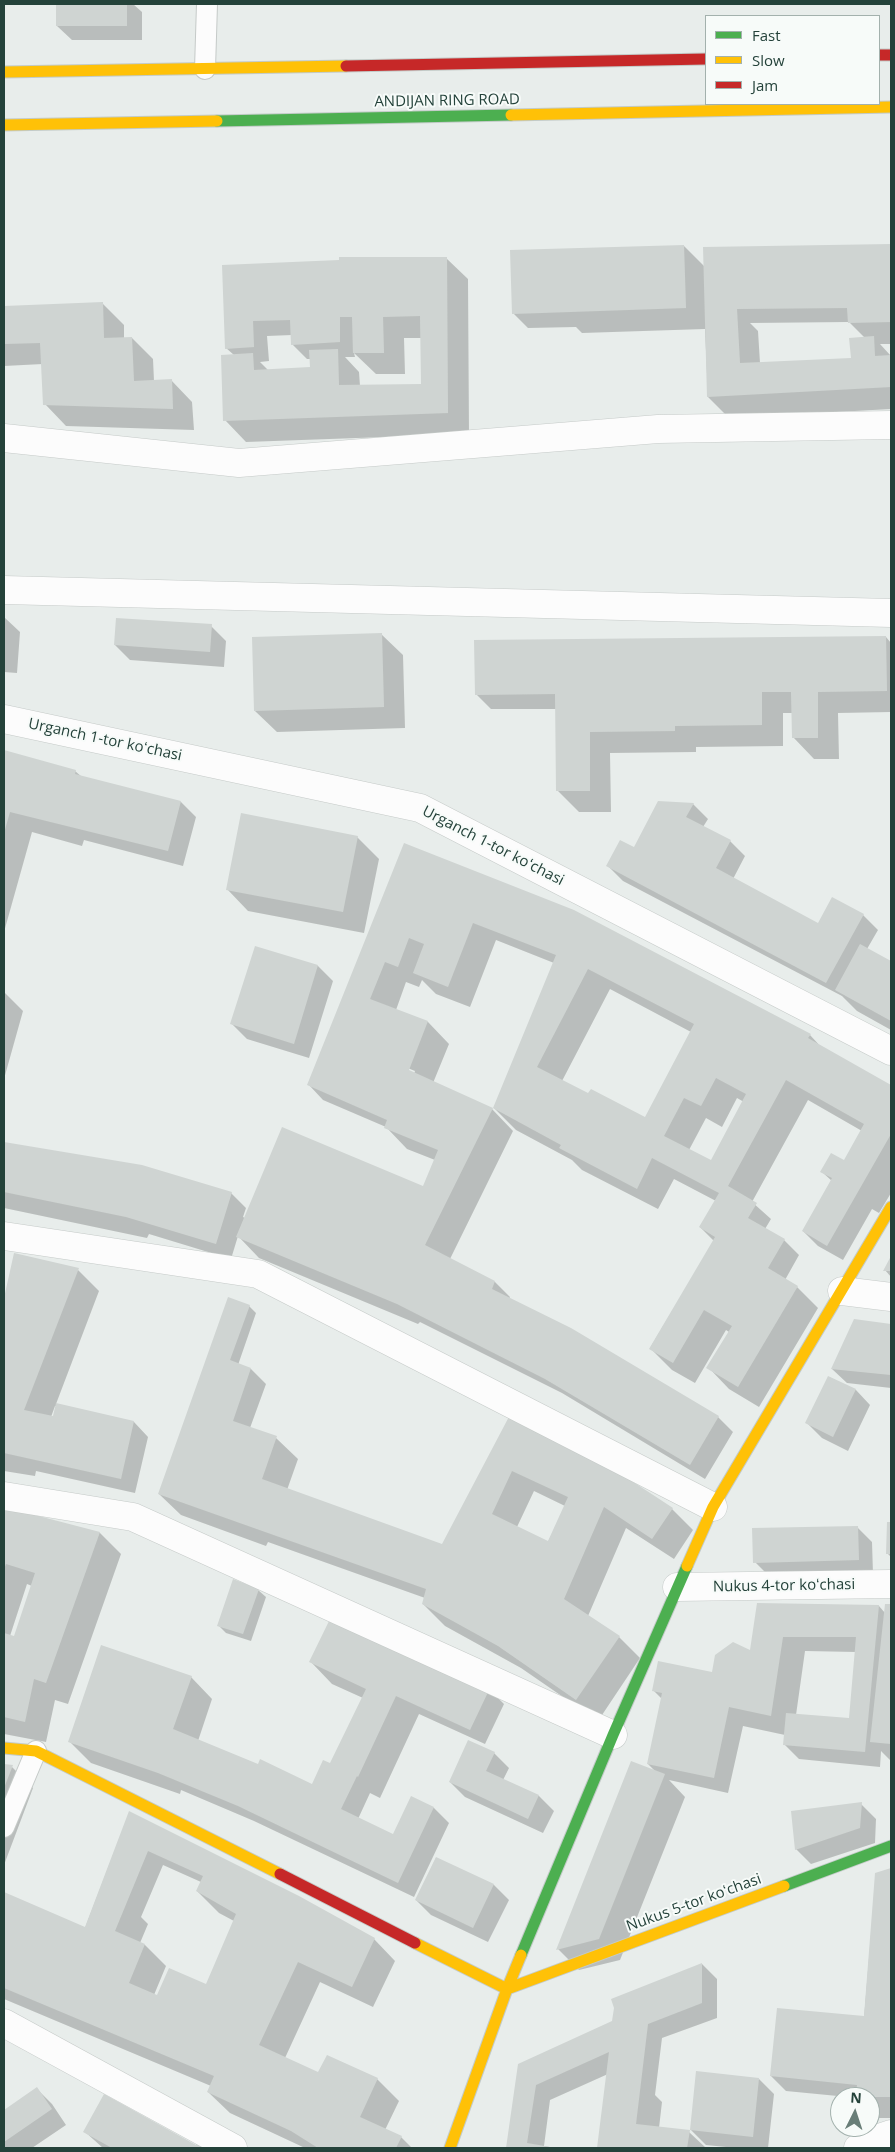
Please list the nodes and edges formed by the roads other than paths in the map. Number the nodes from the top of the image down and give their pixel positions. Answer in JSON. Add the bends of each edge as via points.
{"nodes":[{"id":1,"x":207,"y":4,"type":"edge"},
{"id":2,"x":705,"y":59,"type":"edge"},
{"id":3,"x":205,"y":69,"type":"junction"},
{"id":4,"x":4,"y":72,"type":"edge"},
{"id":5,"x":891,"y":107,"type":"edge"},
{"id":6,"x":4,"y":126,"type":"edge"},
{"id":7,"x":891,"y":425,"type":"edge"},
{"id":8,"x":4,"y":438,"type":"edge"},
{"id":9,"x":4,"y":590,"type":"edge"},
{"id":10,"x":891,"y":613,"type":"edge"},
{"id":11,"x":4,"y":719,"type":"edge"},
{"id":12,"x":891,"y":1051,"type":"edge"},
{"id":13,"x":891,"y":1206,"type":"edge"},
{"id":14,"x":4,"y":1236,"type":"edge"},
{"id":15,"x":842,"y":1291,"type":"junction"},
{"id":16,"x":891,"y":1297,"type":"edge"},
{"id":17,"x":4,"y":1496,"type":"edge"},
{"id":18,"x":713,"y":1507,"type":"junction"},
{"id":19,"x":891,"y":1584,"type":"edge"},
{"id":20,"x":677,"y":1588,"type":"junction"},
{"id":21,"x":613,"y":1735,"type":"junction"},
{"id":22,"x":4,"y":1748,"type":"edge"},
{"id":23,"x":36,"y":1751,"type":"junction"},
{"id":24,"x":4,"y":1828,"type":"edge"},
{"id":25,"x":891,"y":1846,"type":"edge"},
{"id":26,"x":507,"y":1989,"type":"junction"},
{"id":27,"x":4,"y":2023,"type":"edge"},
{"id":28,"x":891,"y":2134,"type":"edge"},
{"id":29,"x":232,"y":2148,"type":"edge"},
{"id":30,"x":450,"y":2148,"type":"edge"},
{"id":31,"x":858,"y":2148,"type":"edge"}],
"edges":[{"from":1,"to":3,"type":"lane"},
{"from":2,"to":3,"type":"main road"},
{"from":3,"to":4,"type":"main road"},
{"from":5,"to":6,"type":"main road","name":"ANDIJAN RING ROAD"},
{"from":7,"to":8,"type":"street","via":[[658,429],[238,463]]},
{"from":9,"to":10,"type":"street"},
{"from":11,"to":12,"type":"street","name":"Urganch 1-tor koʻchasi","via":[[420,808]]},
{"from":13,"to":15,"type":"main road"},
{"from":14,"to":18,"type":"street","via":[[258,1274]]},
{"from":15,"to":16,"type":"street"},
{"from":15,"to":18,"type":"main road"},
{"from":17,"to":21,"type":"street","via":[[133,1517]]},
{"from":18,"to":20,"type":"main road"},
{"from":19,"to":20,"type":"street","name":"Nukus 4-tor koʻchasi"},
{"from":20,"to":21,"type":"main road"},
{"from":21,"to":26,"type":"main road"},
{"from":22,"to":23,"type":"main road"},
{"from":23,"to":24,"type":"lane"},
{"from":23,"to":26,"type":"main road"},
{"from":25,"to":26,"type":"main road","name":"Nukus 5-tor koʻchasi"},
{"from":26,"to":30,"type":"main road"},
{"from":27,"to":29,"type":"street"},
{"from":28,"to":31,"type":"street"}]}
